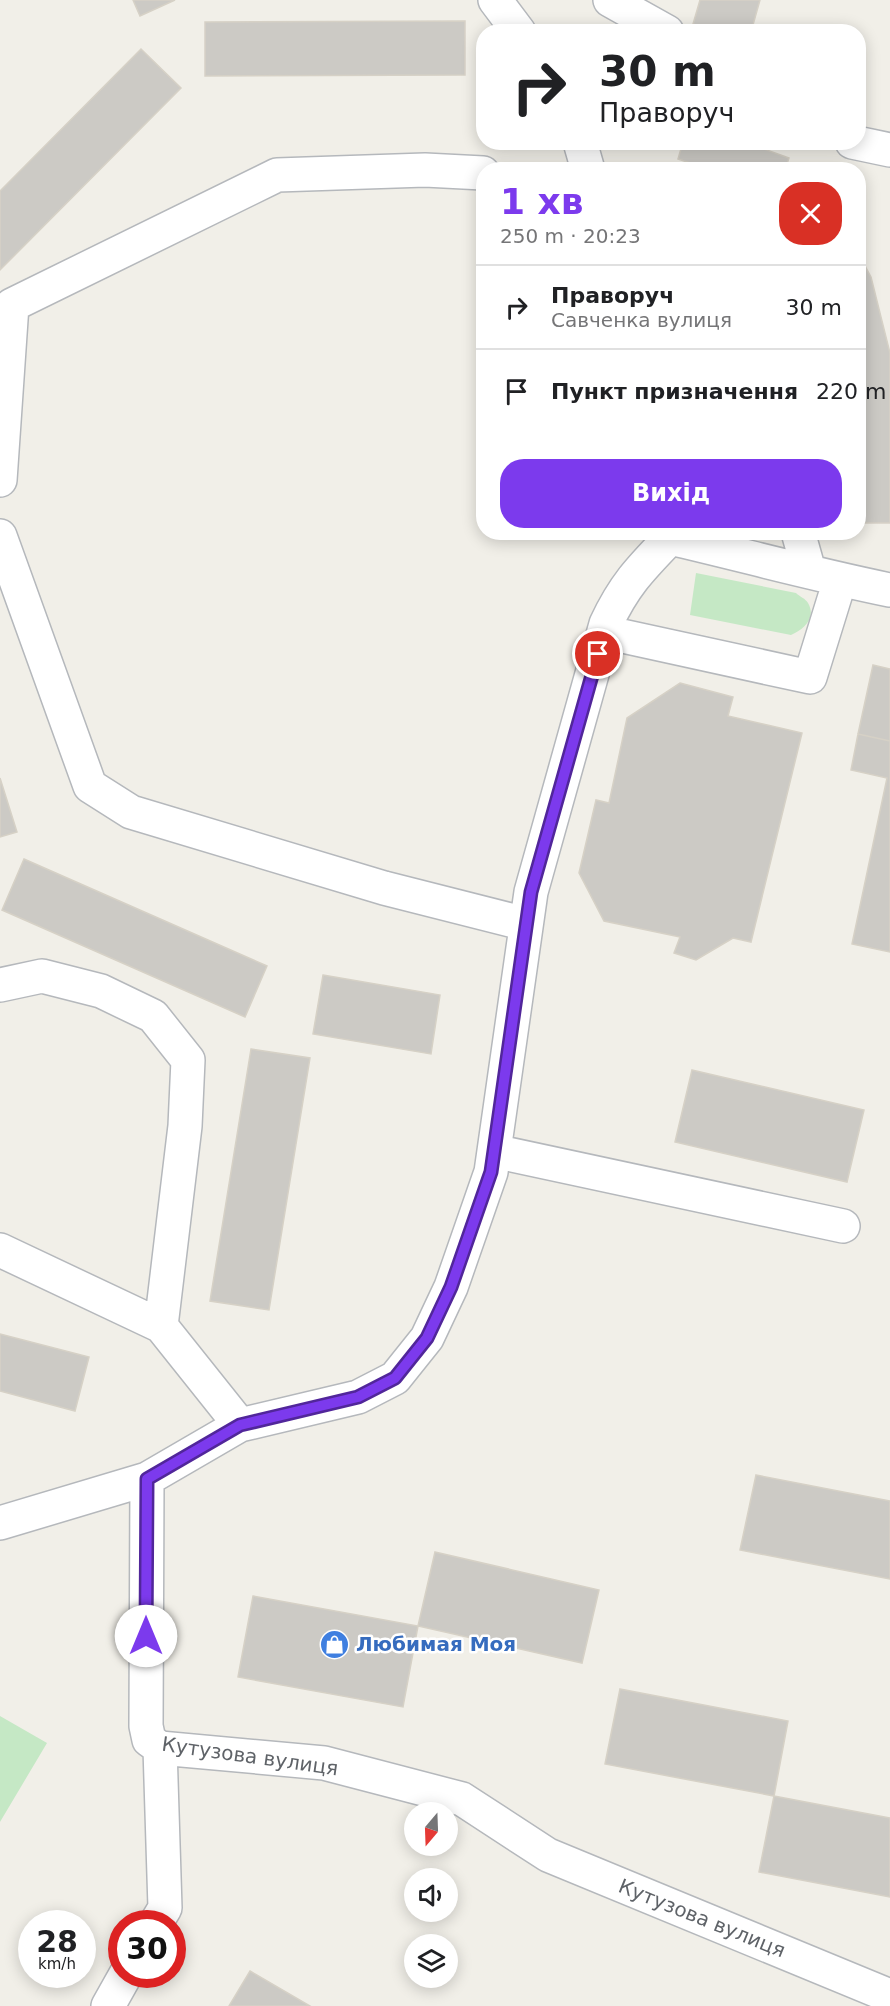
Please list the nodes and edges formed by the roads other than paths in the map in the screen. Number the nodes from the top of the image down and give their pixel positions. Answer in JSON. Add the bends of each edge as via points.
{"nodes":[{"id":1,"x":495,"y":0,"type":"edge"},
{"id":2,"x":610,"y":0,"type":"edge"},
{"id":3,"x":513,"y":24,"type":"edge"},
{"id":4,"x":653,"y":24,"type":"edge"},
{"id":5,"x":866,"y":145,"type":"edge"},
{"id":6,"x":890,"y":150,"type":"edge"},
{"id":7,"x":476,"y":173,"type":"edge"},
{"id":8,"x":6,"y":305,"type":"edge"},
{"id":9,"x":0,"y":480,"type":"edge"},
{"id":10,"x":0,"y":536,"type":"edge"},
{"id":11,"x":666,"y":540,"type":"edge"},
{"id":12,"x":690,"y":540,"type":"edge"},
{"id":13,"x":800,"y":540,"type":"edge"},
{"id":14,"x":809,"y":571,"type":"junction"},
{"id":15,"x":840,"y":580,"type":"junction"},
{"id":16,"x":890,"y":590,"type":"edge"},
{"id":17,"x":604,"y":632,"type":"junction"},
{"id":18,"x":526,"y":924,"type":"junction"},
{"id":19,"x":0,"y":985,"type":"edge"},
{"id":20,"x":494,"y":1151,"type":"junction"},
{"id":21,"x":843,"y":1226,"type":"dead end"},
{"id":22,"x":0,"y":1250,"type":"edge"},
{"id":23,"x":161,"y":1326,"type":"junction"},
{"id":24,"x":240,"y":1425,"type":"junction"},
{"id":25,"x":147,"y":1479,"type":"junction"},
{"id":26,"x":0,"y":1523,"type":"edge"},
{"id":27,"x":160,"y":1748,"type":"junction"},
{"id":28,"x":164,"y":1910,"type":"edge"},
{"id":29,"x":118,"y":1988,"type":"edge"},
{"id":30,"x":890,"y":1996,"type":"edge"},
{"id":31,"x":108,"y":2006,"type":"edge"}],
"edges":[{"from":1,"to":3,"type":"street"},
{"from":2,"to":4,"type":"street"},
{"from":5,"to":6,"type":"street"},
{"from":7,"to":8,"type":"street","via":[[425,170],[278,175]]},
{"from":8,"to":9,"type":"street"},
{"from":10,"to":18,"type":"street","via":[[90,786],[130,812],[384,888]]},
{"from":11,"to":17,"type":"street","via":[[618,598]]},
{"from":12,"to":14,"type":"street"},
{"from":13,"to":14,"type":"street"},
{"from":14,"to":15,"type":"street"},
{"from":15,"to":16,"type":"street"},
{"from":15,"to":17,"type":"street","via":[[810,677]]},
{"from":17,"to":18,"type":"street","via":[[531,892]]},
{"from":18,"to":20,"type":"street"},
{"from":19,"to":23,"type":"street","via":[[42,976],[101,991],[153,1016],[188,1060],[185,1126]]},
{"from":20,"to":21,"type":"street"},
{"from":20,"to":24,"type":"street","via":[[491,1172],[451,1287],[427,1338],[395,1378],[358,1397]]},
{"from":22,"to":23,"type":"street"},
{"from":23,"to":24,"type":"street"},
{"from":24,"to":25,"type":"street"},
{"from":25,"to":26,"type":"street"},
{"from":25,"to":27,"type":"street","name":"Кутузова вулиця","via":[[146,1726],[149,1740]]},
{"from":27,"to":28,"type":"street"},
{"from":27,"to":30,"type":"street","name":"Кутузова вулиця","via":[[324,1763],[462,1799],[548,1854]]},
{"from":29,"to":31,"type":"street"}]}
